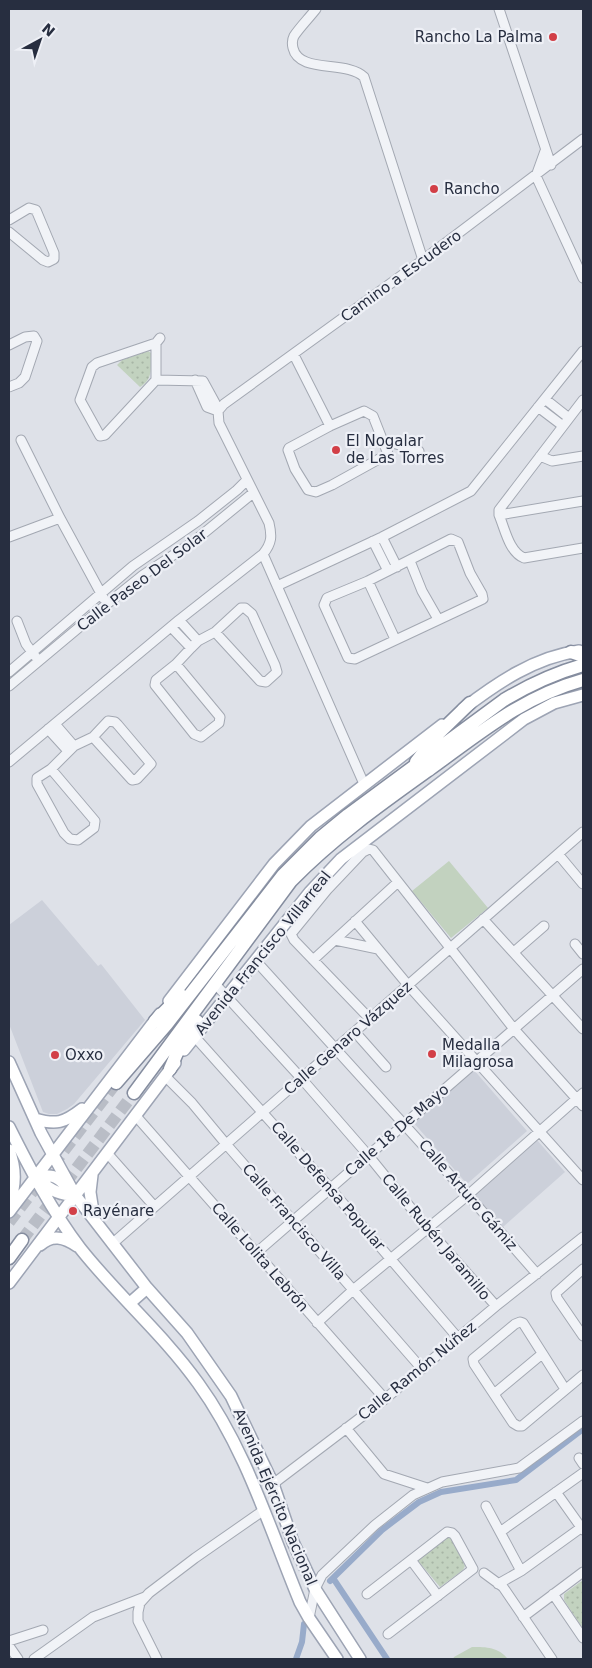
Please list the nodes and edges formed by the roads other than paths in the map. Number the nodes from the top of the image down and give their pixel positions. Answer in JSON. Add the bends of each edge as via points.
{"nodes":[{"id":1,"x":316,"y":9,"type":"edge"},
{"id":2,"x":498,"y":9,"type":"edge"},
{"id":3,"x":583,"y":140,"type":"edge"},
{"id":4,"x":545,"y":151,"type":"junction"},
{"id":5,"x":551,"y":165,"type":"junction"},
{"id":6,"x":536,"y":176,"type":"junction"},
{"id":7,"x":9,"y":220,"type":"edge"},
{"id":8,"x":9,"y":232,"type":"edge"},
{"id":9,"x":423,"y":260,"type":"junction"},
{"id":10,"x":583,"y":278,"type":"edge"},
{"id":11,"x":9,"y":346,"type":"edge"},
{"id":12,"x":583,"y":351,"type":"edge"},
{"id":13,"x":294,"y":355,"type":"junction"},
{"id":14,"x":156,"y":380,"type":"junction"},
{"id":15,"x":9,"y":387,"type":"edge"},
{"id":16,"x":545,"y":399,"type":"junction"},
{"id":17,"x":583,"y":400,"type":"edge"},
{"id":18,"x":538,"y":407,"type":"junction"},
{"id":19,"x":216,"y":410,"type":"junction"},
{"id":20,"x":569,"y":418,"type":"junction"},
{"id":21,"x":330,"y":426,"type":"junction"},
{"id":22,"x":563,"y":426,"type":"junction"},
{"id":23,"x":21,"y":440,"type":"dead end"},
{"id":24,"x":383,"y":440,"type":"junction"},
{"id":25,"x":419,"y":451,"type":"dead end"},
{"id":26,"x":540,"y":456,"type":"junction"},
{"id":27,"x":583,"y":456,"type":"edge"},
{"id":28,"x":247,"y":480,"type":"junction"},
{"id":29,"x":254,"y":493,"type":"junction"},
{"id":30,"x":583,"y":501,"type":"edge"},
{"id":31,"x":499,"y":515,"type":"junction"},
{"id":32,"x":60,"y":518,"type":"junction"},
{"id":33,"x":198,"y":521,"type":"junction"},
{"id":34,"x":206,"y":532,"type":"junction"},
{"id":35,"x":9,"y":537,"type":"edge"},
{"id":36,"x":382,"y":537,"type":"junction"},
{"id":37,"x":373,"y":541,"type":"junction"},
{"id":38,"x":583,"y":548,"type":"edge"},
{"id":39,"x":263,"y":554,"type":"junction"},
{"id":40,"x":410,"y":561,"type":"junction"},
{"id":41,"x":397,"y":567,"type":"junction"},
{"id":42,"x":388,"y":571,"type":"junction"},
{"id":43,"x":368,"y":581,"type":"junction"},
{"id":44,"x":277,"y":586,"type":"junction"},
{"id":45,"x":101,"y":594,"type":"junction"},
{"id":46,"x":107,"y":604,"type":"junction"},
{"id":47,"x":438,"y":619,"type":"junction"},
{"id":48,"x":180,"y":620,"type":"junction"},
{"id":49,"x":17,"y":621,"type":"dead end"},
{"id":50,"x":172,"y":627,"type":"junction"},
{"id":51,"x":215,"y":632,"type":"junction"},
{"id":52,"x":395,"y":639,"type":"junction"},
{"id":53,"x":198,"y":641,"type":"junction"},
{"id":54,"x":191,"y":648,"type":"junction"},
{"id":55,"x":32,"y":653,"type":"junction"},
{"id":56,"x":579,"y":653,"type":"edge"},
{"id":57,"x":39,"y":662,"type":"junction"},
{"id":58,"x":176,"y":664,"type":"junction"},
{"id":59,"x":583,"y":666,"type":"edge"},
{"id":60,"x":9,"y":672,"type":"edge"},
{"id":61,"x":583,"y":680,"type":"edge"},
{"id":62,"x":9,"y":686,"type":"edge"},
{"id":63,"x":583,"y":695,"type":"edge"},
{"id":64,"x":470,"y":703,"type":"junction"},
{"id":65,"x":52,"y":727,"type":"junction"},
{"id":66,"x":93,"y":737,"type":"junction"},
{"id":67,"x":71,"y":749,"type":"junction"},
{"id":68,"x":9,"y":762,"type":"edge"},
{"id":69,"x":52,"y":769,"type":"junction"},
{"id":70,"x":410,"y":770,"type":"junction"},
{"id":71,"x":364,"y":784,"type":"junction"},
{"id":72,"x":583,"y":832,"type":"edge"},
{"id":73,"x":558,"y":854,"type":"junction"},
{"id":74,"x":398,"y":882,"type":"junction"},
{"id":75,"x":583,"y":884,"type":"edge"},
{"id":76,"x":483,"y":918,"type":"junction"},
{"id":77,"x":355,"y":921,"type":"junction"},
{"id":78,"x":544,"y":926,"type":"dead end"},
{"id":79,"x":335,"y":940,"type":"junction"},
{"id":80,"x":246,"y":942,"type":"junction"},
{"id":81,"x":575,"y":944,"type":"dead end"},
{"id":82,"x":451,"y":948,"type":"junction"},
{"id":83,"x":378,"y":949,"type":"junction"},
{"id":84,"x":514,"y":952,"type":"junction"},
{"id":85,"x":583,"y":954,"type":"edge"},
{"id":86,"x":313,"y":960,"type":"junction"},
{"id":87,"x":256,"y":961,"type":"junction"},
{"id":88,"x":583,"y":968,"type":"edge"},
{"id":89,"x":408,"y":986,"type":"junction"},
{"id":90,"x":218,"y":987,"type":"junction"},
{"id":91,"x":554,"y":996,"type":"junction"},
{"id":92,"x":227,"y":998,"type":"junction"},
{"id":93,"x":370,"y":1019,"type":"junction"},
{"id":94,"x":161,"y":1022,"type":"junction"},
{"id":95,"x":514,"y":1029,"type":"junction"},
{"id":96,"x":583,"y":1029,"type":"edge"},
{"id":97,"x":355,"y":1032,"type":"junction"},
{"id":98,"x":175,"y":1037,"type":"junction"},
{"id":99,"x":195,"y":1037,"type":"junction"},
{"id":100,"x":336,"y":1048,"type":"junction"},
{"id":101,"x":9,"y":1062,"type":"edge"},
{"id":102,"x":476,"y":1062,"type":"junction"},
{"id":103,"x":386,"y":1067,"type":"dead end"},
{"id":104,"x":167,"y":1072,"type":"junction"},
{"id":105,"x":301,"y":1078,"type":"junction"},
{"id":106,"x":116,"y":1083,"type":"tunnel mouth"},
{"id":107,"x":134,"y":1094,"type":"tunnel mouth"},
{"id":108,"x":581,"y":1099,"type":"edge"},
{"id":109,"x":93,"y":1100,"type":"junction"},
{"id":110,"x":262,"y":1112,"type":"junction"},
{"id":111,"x":135,"y":1115,"type":"junction"},
{"id":112,"x":35,"y":1120,"type":"junction"},
{"id":113,"x":404,"y":1123,"type":"junction"},
{"id":114,"x":9,"y":1127,"type":"edge"},
{"id":115,"x":540,"y":1132,"type":"junction"},
{"id":116,"x":226,"y":1144,"type":"junction"},
{"id":117,"x":9,"y":1150,"type":"edge"},
{"id":118,"x":107,"y":1153,"type":"junction"},
{"id":119,"x":52,"y":1155,"type":"junction"},
{"id":120,"x":368,"y":1155,"type":"junction"},
{"id":121,"x":93,"y":1172,"type":"junction"},
{"id":122,"x":189,"y":1176,"type":"junction"},
{"id":123,"x":36,"y":1178,"type":"junction"},
{"id":124,"x":583,"y":1180,"type":"edge"},
{"id":125,"x":330,"y":1188,"type":"junction"},
{"id":126,"x":468,"y":1195,"type":"junction"},
{"id":127,"x":75,"y":1196,"type":"junction"},
{"id":128,"x":9,"y":1204,"type":"edge"},
{"id":129,"x":154,"y":1206,"type":"junction"},
{"id":130,"x":9,"y":1212,"type":"edge"},
{"id":131,"x":59,"y":1217,"type":"junction"},
{"id":132,"x":293,"y":1220,"type":"junction"},
{"id":133,"x":95,"y":1222,"type":"junction"},
{"id":134,"x":428,"y":1229,"type":"junction"},
{"id":135,"x":583,"y":1237,"type":"edge"},
{"id":136,"x":22,"y":1240,"type":"tunnel mouth"},
{"id":137,"x":112,"y":1244,"type":"junction"},
{"id":138,"x":81,"y":1248,"type":"junction"},
{"id":139,"x":33,"y":1251,"type":"junction"},
{"id":140,"x":256,"y":1253,"type":"junction"},
{"id":141,"x":9,"y":1258,"type":"edge"},
{"id":142,"x":391,"y":1259,"type":"junction"},
{"id":143,"x":583,"y":1269,"type":"edge"},
{"id":144,"x":537,"y":1274,"type":"junction"},
{"id":145,"x":9,"y":1283,"type":"edge"},
{"id":146,"x":147,"y":1288,"type":"junction"},
{"id":147,"x":353,"y":1290,"type":"junction"},
{"id":148,"x":130,"y":1303,"type":"junction"},
{"id":149,"x":496,"y":1306,"type":"junction"},
{"id":150,"x":317,"y":1323,"type":"junction"},
{"id":151,"x":580,"y":1323,"type":"edge"},
{"id":152,"x":583,"y":1336,"type":"edge"},
{"id":153,"x":458,"y":1338,"type":"junction"},
{"id":154,"x":542,"y":1354,"type":"junction"},
{"id":155,"x":422,"y":1369,"type":"junction"},
{"id":156,"x":583,"y":1375,"type":"edge"},
{"id":157,"x":565,"y":1389,"type":"junction"},
{"id":158,"x":494,"y":1394,"type":"junction"},
{"id":159,"x":385,"y":1399,"type":"junction"},
{"id":160,"x":583,"y":1421,"type":"edge"},
{"id":161,"x":346,"y":1428,"type":"junction"},
{"id":162,"x":583,"y":1472,"type":"edge"},
{"id":163,"x":273,"y":1484,"type":"junction"},
{"id":164,"x":427,"y":1488,"type":"junction"},
{"id":165,"x":556,"y":1492,"type":"junction"},
{"id":166,"x":486,"y":1506,"type":"dead end"},
{"id":167,"x":264,"y":1510,"type":"junction"},
{"id":168,"x":582,"y":1529,"type":"edge"},
{"id":169,"x":500,"y":1532,"type":"junction"},
{"id":170,"x":411,"y":1560,"type":"junction"},
{"id":171,"x":473,"y":1569,"type":"junction"},
{"id":172,"x":521,"y":1571,"type":"junction"},
{"id":173,"x":583,"y":1572,"type":"edge"},
{"id":174,"x":501,"y":1584,"type":"junction"},
{"id":175,"x":315,"y":1589,"type":"junction"},
{"id":176,"x":367,"y":1594,"type":"dead end"},
{"id":177,"x":553,"y":1594,"type":"junction"},
{"id":178,"x":438,"y":1596,"type":"junction"},
{"id":179,"x":146,"y":1597,"type":"junction"},
{"id":180,"x":523,"y":1617,"type":"junction"},
{"id":181,"x":309,"y":1618,"type":"junction"},
{"id":182,"x":43,"y":1630,"type":"dead end"},
{"id":183,"x":388,"y":1634,"type":"dead end"},
{"id":184,"x":583,"y":1638,"type":"edge"},
{"id":185,"x":9,"y":1641,"type":"edge"},
{"id":186,"x":9,"y":1647,"type":"edge"},
{"id":187,"x":18,"y":1659,"type":"edge"},
{"id":188,"x":34,"y":1659,"type":"edge"},
{"id":189,"x":157,"y":1659,"type":"edge"},
{"id":190,"x":337,"y":1659,"type":"edge"},
{"id":191,"x":360,"y":1659,"type":"edge"},
{"id":192,"x":552,"y":1659,"type":"edge"}],
"edges":[{"from":1,"to":9,"type":"street","via":[[293,39],[295,55],[304,61],[354,71],[364,77]]},
{"from":2,"to":4,"type":"street"},
{"from":3,"to":5,"type":"street","name":"Camino a Escudero"},
{"from":4,"to":5,"type":"street"},
{"from":4,"to":6,"type":"street"},
{"from":5,"to":6,"type":"street","name":"Camino a Escudero"},
{"from":6,"to":9,"type":"street","name":"Camino a Escudero"},
{"from":6,"to":10,"type":"street"},
{"from":7,"to":8,"type":"street","via":[[29,208],[38,212],[53,260],[45,262]]},
{"from":9,"to":13,"type":"street","name":"Camino a Escudero"},
{"from":11,"to":15,"type":"street","via":[[29,336],[34,336],[37,341],[25,377]]},
{"from":12,"to":16,"type":"street"},
{"from":13,"to":19,"type":"street","name":"Camino a Escudero"},
{"from":13,"to":21,"type":"street"},
{"from":14,"to":14,"type":"street","via":[[158,340],[97,362],[92,367],[80,400],[98,434],[106,435]]},
{"from":14,"to":19,"type":"street","via":[[195,380],[207,407]]},
{"from":16,"to":18,"type":"street"},
{"from":16,"to":20,"type":"street"},
{"from":17,"to":20,"type":"street"},
{"from":18,"to":22,"type":"street"},
{"from":18,"to":36,"type":"street","via":[[471,491]]},
{"from":19,"to":28,"type":"street"},
{"from":20,"to":22,"type":"street"},
{"from":21,"to":24,"type":"street","via":[[368,412],[373,416]]},
{"from":21,"to":24,"type":"street","via":[[289,448],[295,469],[310,491],[316,492],[332,485],[387,455]]},
{"from":22,"to":26,"type":"street"},
{"from":23,"to":32,"type":"street"},
{"from":24,"to":25,"type":"street"},
{"from":26,"to":27,"type":"street","via":[[552,461]]},
{"from":26,"to":31,"type":"street","via":[[501,506]]},
{"from":28,"to":29,"type":"street"},
{"from":28,"to":33,"type":"street","name":"Calle Paseo Del Solar"},
{"from":29,"to":34,"type":"street","name":"Calle Paseo Del Solar"},
{"from":29,"to":39,"type":"street","via":[[272,536]]},
{"from":30,"to":31,"type":"street"},
{"from":31,"to":38,"type":"street","via":[[513,550],[524,558]]},
{"from":32,"to":35,"type":"street"},
{"from":32,"to":45,"type":"street"},
{"from":33,"to":34,"type":"street"},
{"from":33,"to":45,"type":"street","name":"Calle Paseo Del Solar","via":[[134,566]]},
{"from":34,"to":46,"type":"street","name":"Calle Paseo Del Solar"},
{"from":36,"to":37,"type":"street"},
{"from":36,"to":41,"type":"street"},
{"from":37,"to":42,"type":"street"},
{"from":37,"to":44,"type":"street"},
{"from":39,"to":44,"type":"street"},
{"from":39,"to":48,"type":"street"},
{"from":40,"to":41,"type":"street"},
{"from":40,"to":47,"type":"street"},
{"from":40,"to":47,"type":"street","via":[[451,539],[458,542],[483,599]]},
{"from":41,"to":42,"type":"street"},
{"from":42,"to":43,"type":"street"},
{"from":43,"to":52,"type":"street"},
{"from":43,"to":52,"type":"street","via":[[324,601],[346,656],[355,659]]},
{"from":44,"to":71,"type":"street"},
{"from":45,"to":46,"type":"street"},
{"from":45,"to":55,"type":"street","name":"Calle Paseo Del Solar"},
{"from":46,"to":57,"type":"street","name":"Calle Paseo Del Solar"},
{"from":47,"to":52,"type":"street"},
{"from":48,"to":50,"type":"street"},
{"from":48,"to":53,"type":"street"},
{"from":49,"to":55,"type":"street"},
{"from":50,"to":54,"type":"street"},
{"from":50,"to":65,"type":"street"},
{"from":51,"to":51,"type":"street","via":[[241,608],[248,609],[276,665],[275,675],[266,682],[260,681]]},
{"from":51,"to":53,"type":"street"},
{"from":53,"to":54,"type":"street"},
{"from":54,"to":58,"type":"street"},
{"from":55,"to":57,"type":"street"},
{"from":55,"to":60,"type":"street","name":"Calle Paseo Del Solar"},
{"from":56,"to":64,"type":"main road","via":[[538,662],[496,684]]},
{"from":57,"to":62,"type":"street","name":"Calle Paseo Del Solar"},
{"from":58,"to":58,"type":"street","via":[[154,685],[194,734],[202,737],[220,717]]},
{"from":59,"to":70,"type":"highway","name":"Avenida Francisco Villarreal","via":[[542,679],[504,700]]},
{"from":61,"to":80,"type":"highway","name":"Avenida Francisco Villarreal","via":[[554,688],[511,711],[355,823],[328,844],[291,881]]},
{"from":63,"to":87,"type":"main road","name":"Avenida Francisco Villarreal","via":[[554,703],[524,719],[367,837],[310,892]]},
{"from":64,"to":70,"type":"highway","via":[[426,746]]},
{"from":64,"to":71,"type":"main road"},
{"from":65,"to":67,"type":"street"},
{"from":65,"to":68,"type":"street"},
{"from":66,"to":66,"type":"street","via":[[108,721],[115,722],[150,766],[137,779],[129,778]]},
{"from":66,"to":67,"type":"street"},
{"from":67,"to":69,"type":"street"},
{"from":69,"to":69,"type":"street","via":[[95,821],[94,828],[78,840],[70,839],[64,833],[37,784],[37,778]]},
{"from":70,"to":94,"type":"highway","name":"Avenida Francisco Villarreal","via":[[320,838]]},
{"from":71,"to":94,"type":"main road","via":[[311,826],[274,864]]},
{"from":72,"to":73,"type":"street","name":"Calle Genaro Vázquez"},
{"from":73,"to":75,"type":"street"},
{"from":73,"to":76,"type":"street","name":"Calle Genaro Vázquez"},
{"from":74,"to":77,"type":"street"},
{"from":74,"to":82,"type":"street"},
{"from":74,"to":86,"type":"street","via":[[373,850],[364,852],[292,930],[292,937]]},
{"from":76,"to":82,"type":"street","name":"Calle Genaro Vázquez"},
{"from":76,"to":84,"type":"street"},
{"from":77,"to":79,"type":"street"},
{"from":77,"to":83,"type":"street"},
{"from":78,"to":84,"type":"street"},
{"from":79,"to":83,"type":"street"},
{"from":79,"to":86,"type":"street"},
{"from":80,"to":90,"type":"highway"},
{"from":80,"to":98,"type":"highway","name":"Avenida Francisco Villarreal"},
{"from":81,"to":85,"type":"street"},
{"from":82,"to":89,"type":"street","name":"Calle Genaro Vázquez"},
{"from":82,"to":95,"type":"street"},
{"from":83,"to":89,"type":"street"},
{"from":84,"to":91,"type":"street"},
{"from":86,"to":93,"type":"street"},
{"from":87,"to":92,"type":"main road","name":"Avenida Francisco Villarreal"},
{"from":87,"to":100,"type":"street","name":"Calle Arturo Gámiz"},
{"from":88,"to":91,"type":"street","name":"Calle 18 De Mayo"},
{"from":89,"to":93,"type":"street","name":"Calle Genaro Vázquez"},
{"from":89,"to":102,"type":"street"},
{"from":90,"to":92,"type":"street","name":"Calle Rubén Jaramillo"},
{"from":90,"to":104,"type":"highway"},
{"from":91,"to":95,"type":"street","name":"Calle 18 De Mayo"},
{"from":91,"to":96,"type":"street"},
{"from":92,"to":99,"type":"main road","name":"Avenida Francisco Villarreal"},
{"from":92,"to":105,"type":"street","name":"Calle Rubén Jaramillo"},
{"from":93,"to":97,"type":"street","name":"Calle Genaro Vázquez"},
{"from":94,"to":98,"type":"main road","via":[[174,1031]]},
{"from":94,"to":106,"type":"highway"},
{"from":94,"to":109,"type":"main road","via":[[140,1039]]},
{"from":95,"to":102,"type":"street","name":"Calle 18 De Mayo"},
{"from":95,"to":108,"type":"street"},
{"from":97,"to":100,"type":"street","name":"Calle Genaro Vázquez"},
{"from":97,"to":103,"type":"street"},
{"from":98,"to":104,"type":"main road"},
{"from":98,"to":107,"type":"highway","name":"Avenida Francisco Villarreal"},
{"from":99,"to":104,"type":"main road","name":"Avenida Francisco Villarreal"},
{"from":99,"to":110,"type":"street","name":"Calle Defensa Popular"},
{"from":100,"to":105,"type":"street","name":"Calle Genaro Vázquez"},
{"from":100,"to":113,"type":"street","name":"Calle Arturo Gámiz"},
{"from":101,"to":112,"type":"main road","name":"Avenida Ejército Nacional"},
{"from":102,"to":113,"type":"street","name":"Calle 18 De Mayo"},
{"from":102,"to":115,"type":"street"},
{"from":104,"to":111,"type":"main road","name":"Avenida Francisco Villarreal"},
{"from":104,"to":116,"type":"street","name":"Calle Francisco Villa"},
{"from":105,"to":110,"type":"street","name":"Calle Genaro Vázquez"},
{"from":105,"to":120,"type":"street","name":"Calle Rubén Jaramillo"},
{"from":108,"to":115,"type":"street"},
{"from":109,"to":112,"type":"main road","via":[[63,1121]]},
{"from":109,"to":119,"type":"main road"},
{"from":110,"to":116,"type":"street","name":"Calle Genaro Vázquez"},
{"from":110,"to":125,"type":"street","name":"Calle Defensa Popular"},
{"from":111,"to":118,"type":"main road","name":"Avenida Francisco Villarreal"},
{"from":111,"to":122,"type":"street","name":"Calle Lolita Lebrón"},
{"from":112,"to":119,"type":"main road","name":"Avenida Ejército Nacional"},
{"from":113,"to":120,"type":"street","name":"Calle 18 De Mayo"},
{"from":113,"to":126,"type":"street","name":"Calle Arturo Gámiz"},
{"from":114,"to":123,"type":"main road","name":"Avenida Ejército Nacional"},
{"from":115,"to":124,"type":"street"},
{"from":115,"to":126,"type":"street"},
{"from":116,"to":122,"type":"street","name":"Calle Genaro Vázquez"},
{"from":116,"to":132,"type":"street","name":"Calle Francisco Villa"},
{"from":117,"to":128,"type":"main road","via":[[15,1173]]},
{"from":118,"to":121,"type":"main road","name":"Avenida Francisco Villarreal"},
{"from":118,"to":129,"type":"street"},
{"from":119,"to":123,"type":"main road"},
{"from":119,"to":127,"type":"main road","name":"Avenida Ejército Nacional"},
{"from":120,"to":125,"type":"street","name":"Calle 18 De Mayo"},
{"from":120,"to":134,"type":"street","name":"Calle Rubén Jaramillo"},
{"from":121,"to":127,"type":"main road","name":"Avenida Francisco Villarreal"},
{"from":121,"to":133,"type":"main road","via":[[90,1192]]},
{"from":122,"to":129,"type":"street","name":"Calle Genaro Vázquez"},
{"from":122,"to":140,"type":"street","name":"Calle Lolita Lebrón"},
{"from":123,"to":127,"type":"main road","via":[[51,1190]]},
{"from":123,"to":130,"type":"main road"},
{"from":123,"to":131,"type":"main road","name":"Avenida Ejército Nacional"},
{"from":125,"to":132,"type":"street","name":"Calle 18 De Mayo"},
{"from":125,"to":142,"type":"street","name":"Calle Defensa Popular"},
{"from":126,"to":134,"type":"street"},
{"from":126,"to":144,"type":"street","name":"Calle Arturo Gámiz"},
{"from":127,"to":131,"type":"main road","name":"Avenida Francisco Villarreal"},
{"from":127,"to":133,"type":"main road","name":"Avenida Ejército Nacional"},
{"from":129,"to":137,"type":"street","name":"Calle Genaro Vázquez"},
{"from":131,"to":138,"type":"main road","name":"Avenida Ejército Nacional"},
{"from":131,"to":139,"type":"main road","name":"Avenida Francisco Villarreal"},
{"from":132,"to":140,"type":"street","name":"Calle 18 De Mayo"},
{"from":132,"to":147,"type":"street","name":"Calle Francisco Villa"},
{"from":133,"to":137,"type":"main road","name":"Avenida Ejército Nacional"},
{"from":134,"to":142,"type":"street"},
{"from":134,"to":149,"type":"street","name":"Calle Rubén Jaramillo"},
{"from":135,"to":144,"type":"street","name":"Calle Ramón Núñez"},
{"from":136,"to":141,"type":"highway"},
{"from":137,"to":146,"type":"main road","name":"Avenida Ejército Nacional"},
{"from":138,"to":139,"type":"main road","via":[[69,1240],[58,1238],[45,1240]]},
{"from":138,"to":148,"type":"main road","name":"Avenida Ejército Nacional"},
{"from":139,"to":145,"type":"main road","name":"Avenida Francisco Villarreal"},
{"from":140,"to":150,"type":"street","name":"Calle Lolita Lebrón"},
{"from":142,"to":147,"type":"street"},
{"from":142,"to":153,"type":"street","name":"Calle Defensa Popular"},
{"from":143,"to":151,"type":"street","via":[[556,1292],[557,1298]]},
{"from":144,"to":149,"type":"street","name":"Calle Ramón Núñez"},
{"from":146,"to":148,"type":"main road"},
{"from":146,"to":163,"type":"main road","name":"Avenida Ejército Nacional","via":[[187,1333],[231,1396]]},
{"from":147,"to":150,"type":"street"},
{"from":147,"to":155,"type":"street","name":"Calle Francisco Villa"},
{"from":148,"to":167,"type":"main road","name":"Avenida Ejército Nacional","via":[[178,1357],[218,1414],[239,1452]]},
{"from":149,"to":153,"type":"street","name":"Calle Ramón Núñez"},
{"from":150,"to":159,"type":"street","name":"Calle Lolita Lebrón"},
{"from":151,"to":152,"type":"street"},
{"from":153,"to":155,"type":"street","name":"Calle Ramón Núñez"},
{"from":154,"to":157,"type":"street"},
{"from":154,"to":158,"type":"street"},
{"from":154,"to":158,"type":"street","via":[[520,1322],[474,1356],[474,1364]]},
{"from":155,"to":159,"type":"street","name":"Calle Ramón Núñez"},
{"from":156,"to":157,"type":"street"},
{"from":157,"to":158,"type":"street","via":[[522,1426],[513,1423]]},
{"from":159,"to":161,"type":"street","name":"Calle Ramón Núñez"},
{"from":160,"to":164,"type":"street","via":[[519,1468]]},
{"from":161,"to":163,"type":"street","name":"Calle Ramón Núñez"},
{"from":161,"to":164,"type":"street","via":[[384,1474]]},
{"from":162,"to":165,"type":"street"},
{"from":163,"to":175,"type":"main road","name":"Avenida Ejército Nacional","via":[[293,1542]]},
{"from":164,"to":175,"type":"street","via":[[375,1524],[322,1575]]},
{"from":165,"to":168,"type":"street"},
{"from":165,"to":169,"type":"street"},
{"from":166,"to":169,"type":"street"},
{"from":167,"to":179,"type":"street"},
{"from":167,"to":181,"type":"main road","name":"Avenida Ejército Nacional"},
{"from":168,"to":172,"type":"street"},
{"from":169,"to":172,"type":"street"},
{"from":170,"to":171,"type":"street","via":[[448,1532],[455,1536]]},
{"from":170,"to":176,"type":"street"},
{"from":170,"to":178,"type":"street"},
{"from":171,"to":174,"type":"street"},
{"from":171,"to":178,"type":"street"},
{"from":172,"to":174,"type":"street"},
{"from":173,"to":177,"type":"street"},
{"from":174,"to":180,"type":"street"},
{"from":175,"to":181,"type":"street"},
{"from":175,"to":191,"type":"main road","name":"Avenida Ejército Nacional"},
{"from":177,"to":180,"type":"street"},
{"from":177,"to":184,"type":"street"},
{"from":178,"to":183,"type":"street"},
{"from":179,"to":188,"type":"street","via":[[93,1617]]},
{"from":179,"to":189,"type":"street","via":[[140,1603],[138,1621]]},
{"from":180,"to":192,"type":"street"},
{"from":181,"to":190,"type":"main road","name":"Avenida Ejército Nacional"},
{"from":182,"to":185,"type":"street"},
{"from":186,"to":187,"type":"street"}]}
